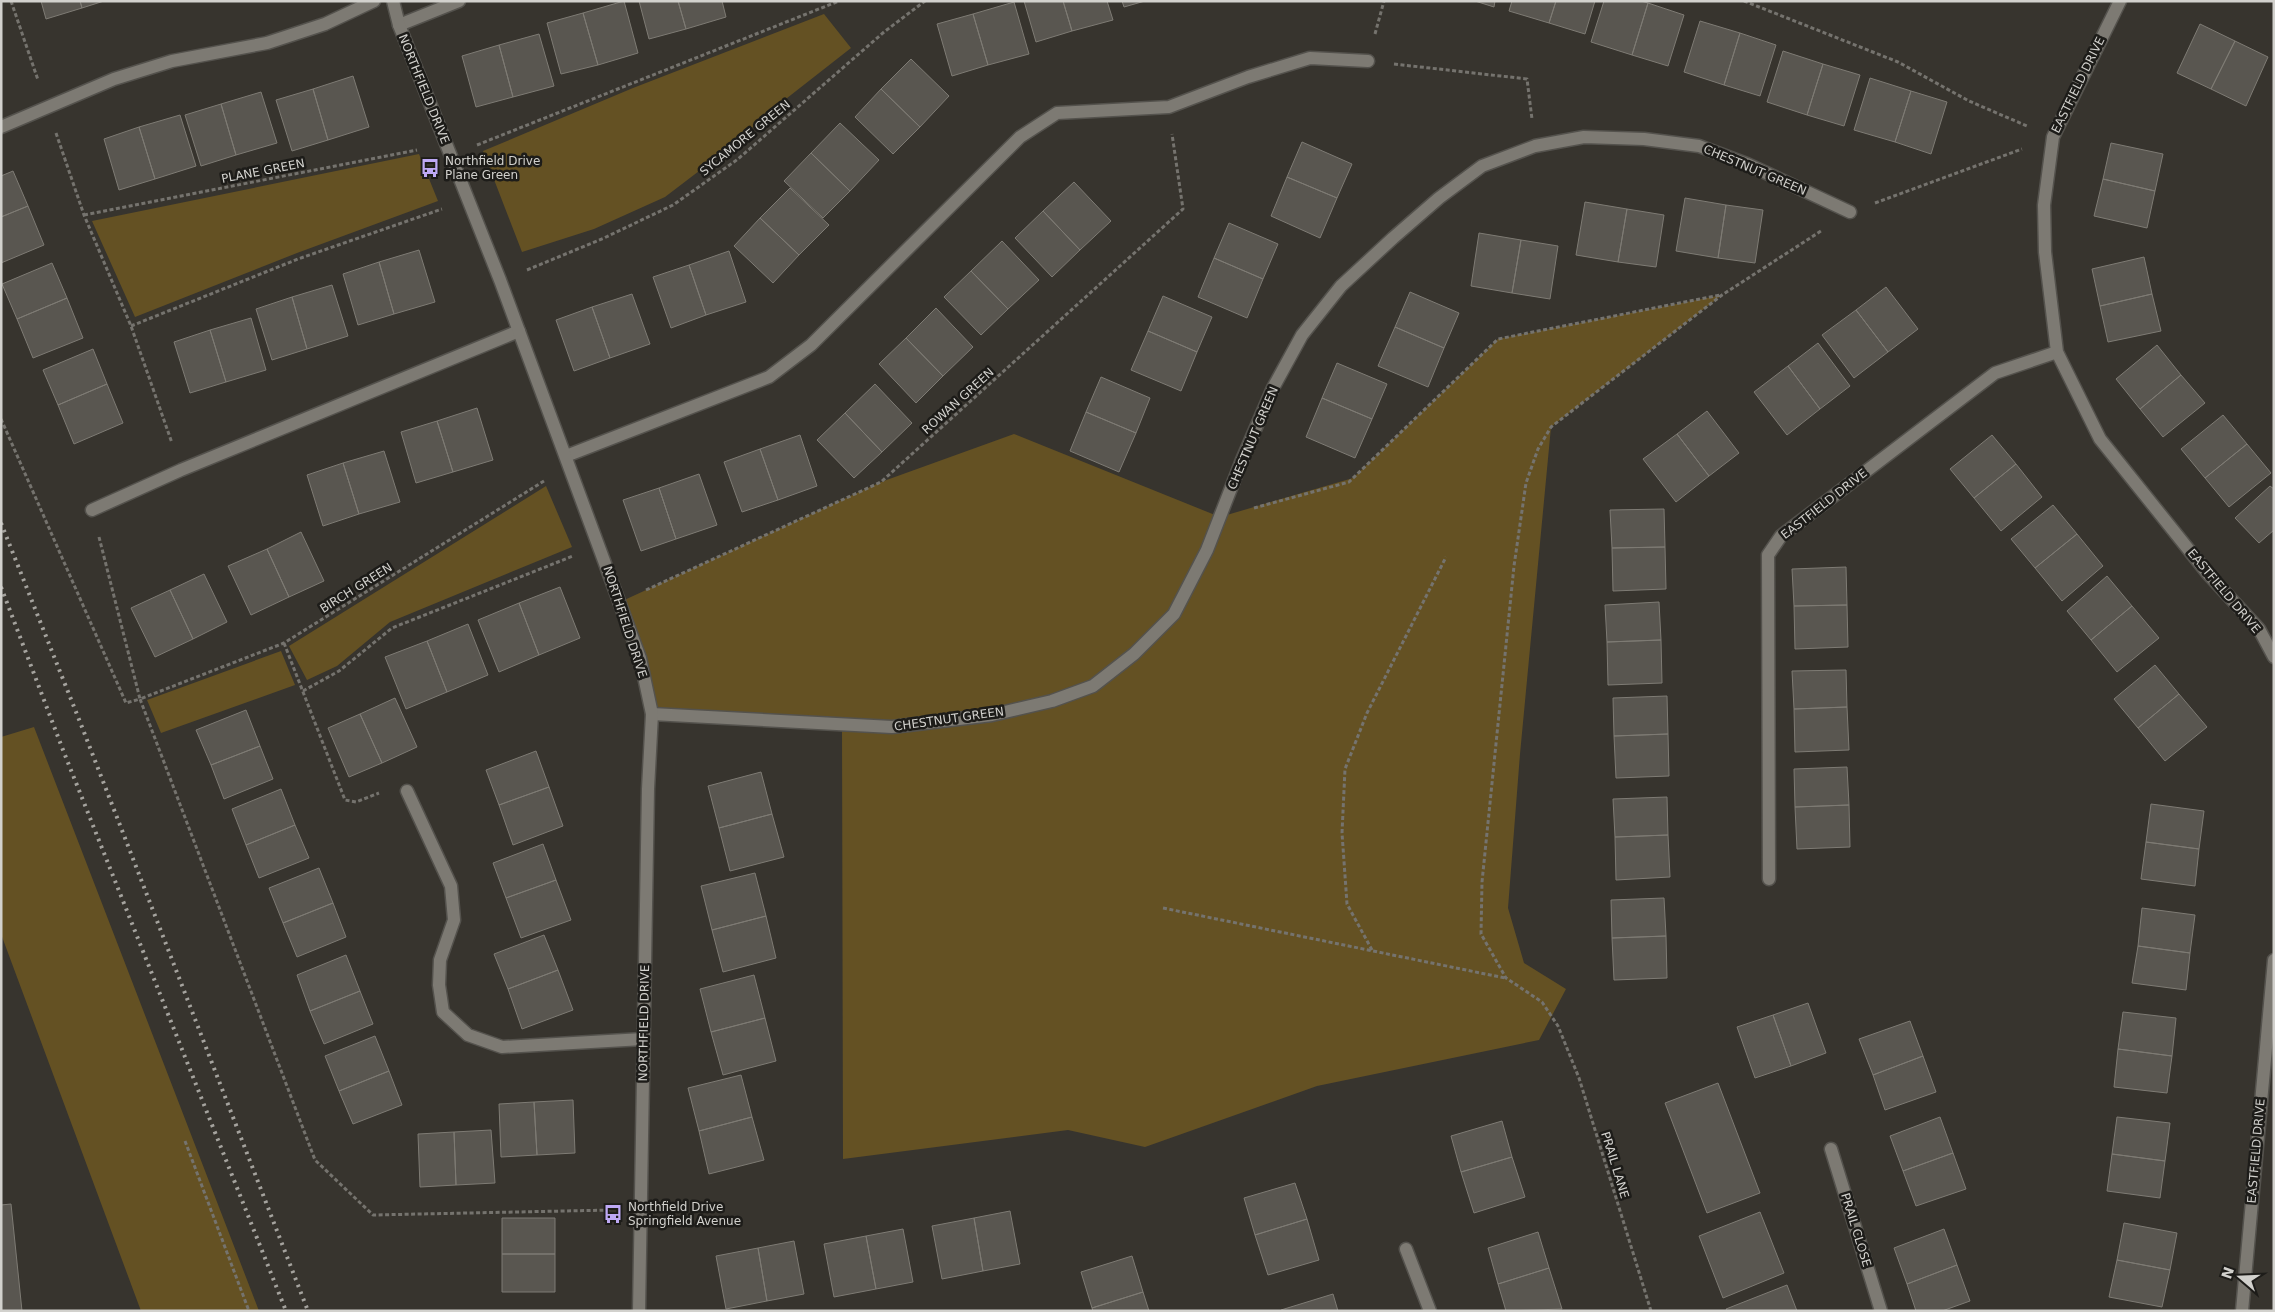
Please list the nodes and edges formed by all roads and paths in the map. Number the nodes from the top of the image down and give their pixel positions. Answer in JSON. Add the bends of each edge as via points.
{"nodes":[{"id":1,"x":11,"y":1,"type":"edge"},
{"id":2,"x":374,"y":1,"type":"edge"},
{"id":3,"x":393,"y":1,"type":"edge"},
{"id":4,"x":459,"y":1,"type":"edge"},
{"id":5,"x":839,"y":1,"type":"edge"},
{"id":6,"x":925,"y":1,"type":"edge"},
{"id":7,"x":1384,"y":1,"type":"edge"},
{"id":8,"x":1744,"y":1,"type":"edge"},
{"id":9,"x":2120,"y":1,"type":"edge"},
{"id":10,"x":399,"y":25,"type":"junction"},
{"id":11,"x":1368,"y":61,"type":"junction"},
{"id":12,"x":47,"y":106,"type":"junction"},
{"id":13,"x":1168,"y":107,"type":"junction"},
{"id":14,"x":1,"y":127,"type":"edge"},
{"id":15,"x":2053,"y":137,"type":"junction"},
{"id":16,"x":444,"y":139,"type":"junction"},
{"id":17,"x":1535,"y":146,"type":"junction"},
{"id":18,"x":451,"y":156,"type":"junction"},
{"id":19,"x":469,"y":200,"type":"junction"},
{"id":20,"x":1850,"y":212,"type":"junction"},
{"id":21,"x":84,"y":215,"type":"junction"},
{"id":22,"x":500,"y":280,"type":"junction"},
{"id":23,"x":1722,"y":295,"type":"junction"},
{"id":24,"x":131,"y":326,"type":"junction"},
{"id":25,"x":518,"y":331,"type":"junction"},
{"id":26,"x":2057,"y":352,"type":"junction"},
{"id":27,"x":1,"y":419,"type":"edge"},
{"id":28,"x":566,"y":456,"type":"junction"},
{"id":29,"x":181,"y":470,"type":"junction"},
{"id":30,"x":572,"y":471,"type":"junction"},
{"id":31,"x":92,"y":510,"type":"joint"},
{"id":32,"x":1220,"y":517,"type":"junction"},
{"id":33,"x":599,"y":545,"type":"junction"},
{"id":34,"x":1446,"y":557,"type":"dead end"},
{"id":35,"x":620,"y":602,"type":"junction"},
{"id":36,"x":284,"y":643,"type":"junction"},
{"id":37,"x":2274,"y":657,"type":"edge"},
{"id":38,"x":304,"y":691,"type":"junction"},
{"id":39,"x":140,"y":700,"type":"junction"},
{"id":40,"x":652,"y":714,"type":"junction"},
{"id":41,"x":407,"y":791,"type":"joint"},
{"id":42,"x":1769,"y":879,"type":"dead end"},
{"id":43,"x":1163,"y":908,"type":"dead end"},
{"id":44,"x":1372,"y":950,"type":"junction"},
{"id":45,"x":2274,"y":960,"type":"edge"},
{"id":46,"x":1506,"y":978,"type":"junction"},
{"id":47,"x":643,"y":1039,"type":"junction"},
{"id":48,"x":185,"y":1141,"type":"dead end"},
{"id":49,"x":1831,"y":1149,"type":"dead end"},
{"id":50,"x":640,"y":1209,"type":"junction"},
{"id":51,"x":1406,"y":1249,"type":"dead end"},
{"id":52,"x":249,"y":1311,"type":"edge"},
{"id":53,"x":639,"y":1311,"type":"edge"},
{"id":54,"x":1430,"y":1311,"type":"edge"},
{"id":55,"x":1651,"y":1311,"type":"edge"},
{"id":56,"x":1881,"y":1311,"type":"edge"},
{"id":57,"x":2242,"y":1311,"type":"edge"}],
"edges":[{"from":1,"to":12,"type":"path"},
{"from":2,"to":12,"type":"street","via":[[325,24],[267,43],[172,61],[114,79]]},
{"from":3,"to":10,"type":"street","name":"NORTHFIELD DRIVE"},
{"from":4,"to":10,"type":"street"},
{"from":5,"to":18,"type":"path"},
{"from":6,"to":22,"type":"path","name":"SYCAMORE GREEN","via":[[884,32],[738,159],[674,205],[604,238]]},
{"from":7,"to":11,"type":"path"},
{"from":8,"to":15,"type":"path","via":[[1898,62],[1969,101]]},
{"from":9,"to":15,"type":"street","name":"EASTFIELD DRIVE"},
{"from":10,"to":16,"type":"street","name":"NORTHFIELD DRIVE"},
{"from":11,"to":13,"type":"street","via":[[1310,58]]},
{"from":11,"to":17,"type":"path","via":[[1527,79]]},
{"from":12,"to":14,"type":"street"},
{"from":12,"to":21,"type":"path"},
{"from":13,"to":28,"type":"street","via":[[1057,113],[1020,137],[811,345],[768,376]]},
{"from":13,"to":35,"type":"path","name":"ROWAN GREEN","via":[[1183,209],[881,482]]},
{"from":15,"to":20,"type":"path"},
{"from":15,"to":26,"type":"street","name":"EASTFIELD DRIVE","via":[[2044,205],[2045,252]]},
{"from":16,"to":18,"type":"street","name":"NORTHFIELD DRIVE"},
{"from":16,"to":21,"type":"path","name":"PLANE GREEN","via":[[416,150]]},
{"from":17,"to":20,"type":"street","name":"CHESTNUT GREEN","via":[[1584,137],[1644,139],[1699,146],[1748,164]]},
{"from":17,"to":32,"type":"street","name":"CHESTNUT GREEN","via":[[1482,166],[1439,198],[1341,286],[1302,335],[1273,388]]},
{"from":18,"to":19,"type":"street","name":"NORTHFIELD DRIVE"},
{"from":19,"to":22,"type":"street","name":"NORTHFIELD DRIVE"},
{"from":19,"to":24,"type":"path","via":[[298,259]]},
{"from":20,"to":23,"type":"path"},
{"from":21,"to":24,"type":"path"},
{"from":22,"to":25,"type":"street","name":"NORTHFIELD DRIVE"},
{"from":23,"to":32,"type":"path","via":[[1498,339],[1349,482]]},
{"from":23,"to":46,"type":"path","via":[[1551,427],[1538,449],[1526,483],[1514,566],[1482,882],[1481,934]]},
{"from":24,"to":29,"type":"path"},
{"from":25,"to":28,"type":"street","name":"NORTHFIELD DRIVE"},
{"from":25,"to":29,"type":"street"},
{"from":26,"to":37,"type":"street","name":"EASTFIELD DRIVE","via":[[2100,439],[2209,575],[2259,629]]},
{"from":26,"to":42,"type":"street","name":"EASTFIELD DRIVE","via":[[1995,373],[1781,536],[1768,555]]},
{"from":27,"to":39,"type":"path","via":[[126,704]]},
{"from":28,"to":30,"type":"street","name":"NORTHFIELD DRIVE"},
{"from":29,"to":31,"type":"street"},
{"from":30,"to":33,"type":"street","name":"NORTHFIELD DRIVE"},
{"from":30,"to":36,"type":"path","name":"BIRCH GREEN","via":[[546,480]]},
{"from":31,"to":39,"type":"path"},
{"from":32,"to":40,"type":"street","name":"CHESTNUT GREEN","via":[[1174,614],[1134,654],[1093,686],[1057,699],[992,715],[892,727]]},
{"from":33,"to":35,"type":"street","name":"NORTHFIELD DRIVE"},
{"from":33,"to":38,"type":"path","via":[[392,628],[339,671]]},
{"from":34,"to":44,"type":"path","via":[[1367,713],[1345,769],[1342,833],[1347,904]]},
{"from":35,"to":40,"type":"street","name":"NORTHFIELD DRIVE","via":[[640,658]]},
{"from":36,"to":38,"type":"path"},
{"from":36,"to":39,"type":"path","name":"BIRCH GREEN"},
{"from":38,"to":41,"type":"path","via":[[345,800],[356,802],[401,784]]},
{"from":39,"to":50,"type":"path","via":[[314,1160],[373,1215]]},
{"from":40,"to":47,"type":"street","name":"NORTHFIELD DRIVE"},
{"from":41,"to":47,"type":"street","via":[[451,886],[454,920],[440,960],[438,984],[443,1012],[468,1035],[502,1047]]},
{"from":43,"to":44,"type":"path"},
{"from":44,"to":46,"type":"path"},
{"from":45,"to":57,"type":"street","name":"EASTFIELD DRIVE"},
{"from":46,"to":55,"type":"path","name":"PRAIL LANE","via":[[1542,1002],[1558,1026],[1579,1078]]},
{"from":47,"to":50,"type":"street","name":"NORTHFIELD DRIVE"},
{"from":48,"to":52,"type":"path"},
{"from":49,"to":56,"type":"street","name":"PRAIL CLOSE"},
{"from":50,"to":53,"type":"street","name":"NORTHFIELD DRIVE"},
{"from":51,"to":54,"type":"street"}]}
